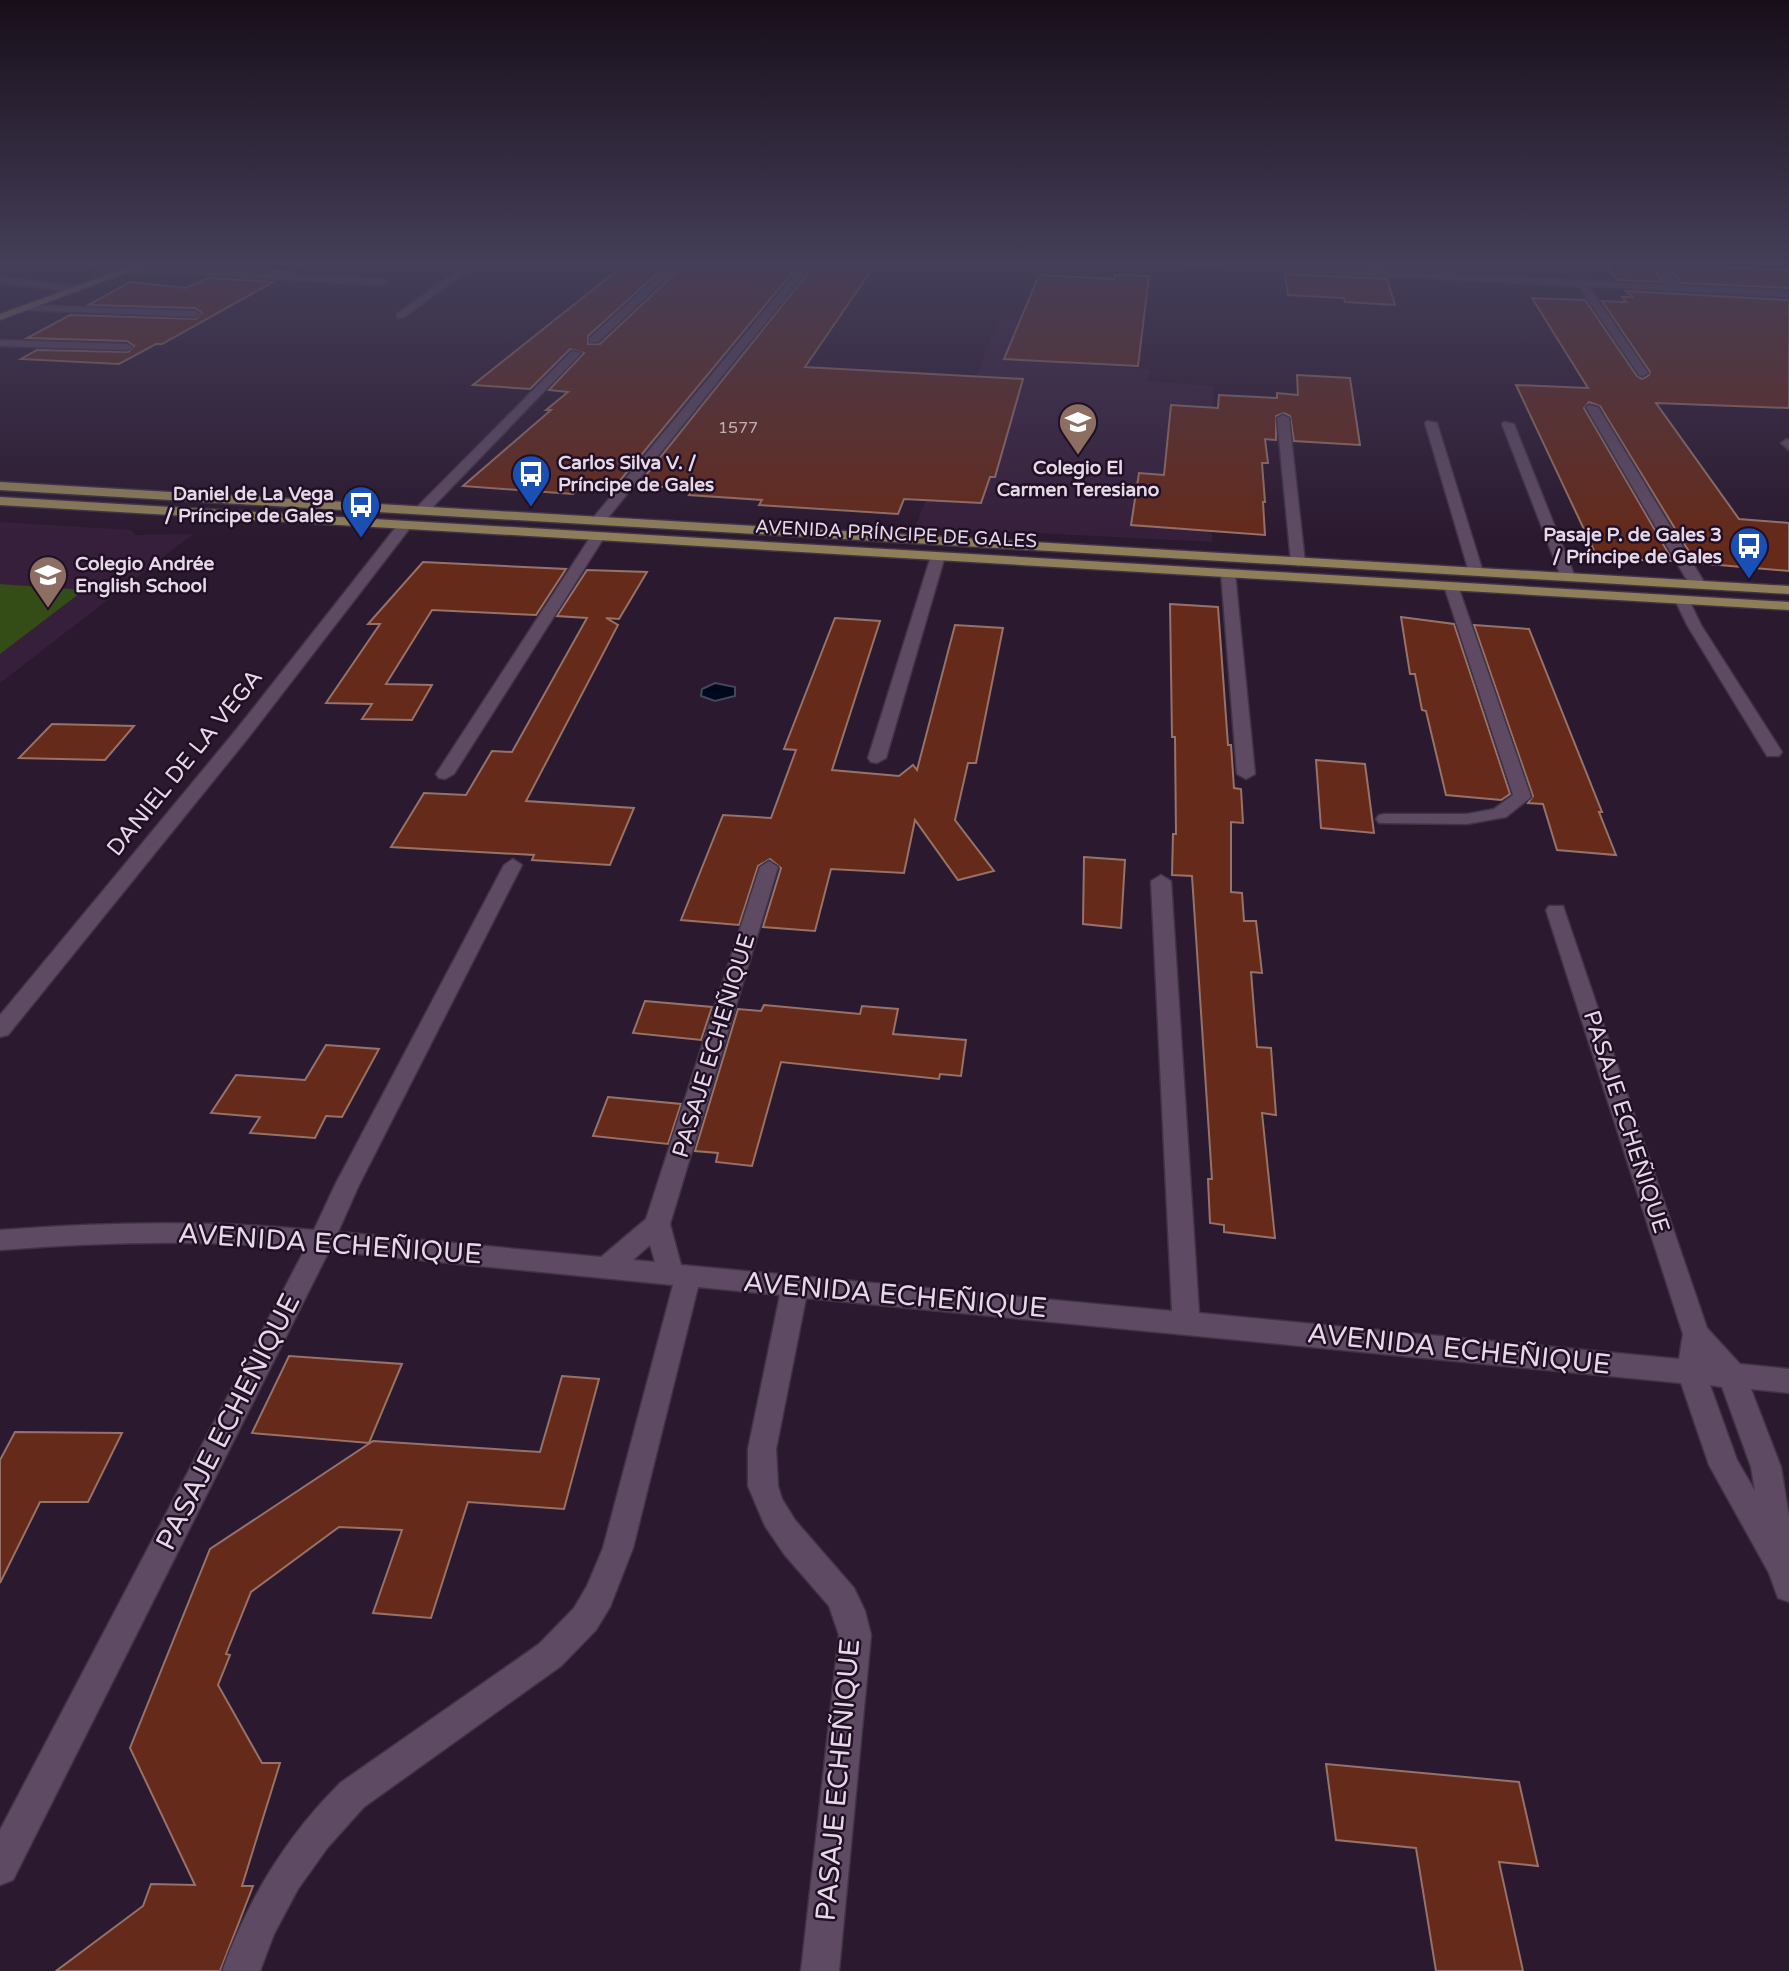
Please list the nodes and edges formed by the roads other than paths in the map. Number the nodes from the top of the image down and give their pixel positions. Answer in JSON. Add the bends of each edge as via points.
{"nodes":[{"id":1,"x":576,"y":354,"type":"dead end"},
{"id":2,"x":735,"y":354,"type":"edge"},
{"id":3,"x":1630,"y":354,"type":"edge"},
{"id":4,"x":1643,"y":373,"type":"dead end"},
{"id":5,"x":1592,"y":407,"type":"dead end"},
{"id":6,"x":1283,"y":418,"type":"dead end"},
{"id":7,"x":1431,"y":423,"type":"dead end"},
{"id":8,"x":1507,"y":424,"type":"dead end"},
{"id":9,"x":0,"y":486,"type":"edge"},
{"id":10,"x":0,"y":501,"type":"edge"},
{"id":11,"x":422,"y":510,"type":"junction"},
{"id":12,"x":598,"y":521,"type":"junction"},
{"id":13,"x":405,"y":525,"type":"junction"},
{"id":14,"x":598,"y":536,"type":"junction"},
{"id":15,"x":938,"y":556,"type":"junction"},
{"id":16,"x":1298,"y":562,"type":"junction"},
{"id":17,"x":1476,"y":572,"type":"junction"},
{"id":18,"x":1228,"y":573,"type":"junction"},
{"id":19,"x":1568,"y":577,"type":"junction"},
{"id":20,"x":1699,"y":585,"type":"junction"},
{"id":21,"x":1451,"y":586,"type":"junction"},
{"id":22,"x":1789,"y":590,"type":"edge"},
{"id":23,"x":1682,"y":600,"type":"junction"},
{"id":24,"x":1789,"y":606,"type":"edge"},
{"id":25,"x":1773,"y":752,"type":"dead end"},
{"id":26,"x":877,"y":758,"type":"dead end"},
{"id":27,"x":445,"y":774,"type":"dead end"},
{"id":28,"x":1246,"y":774,"type":"dead end"},
{"id":29,"x":1385,"y":819,"type":"dead end"},
{"id":30,"x":513,"y":865,"type":"dead end"},
{"id":31,"x":769,"y":867,"type":"dead end"},
{"id":32,"x":1161,"y":881,"type":"dead end"},
{"id":33,"x":1556,"y":910,"type":"dead end"},
{"id":34,"x":0,"y":1030,"type":"edge"},
{"id":35,"x":657,"y":1224,"type":"junction"},
{"id":36,"x":0,"y":1240,"type":"edge"},
{"id":37,"x":322,"y":1241,"type":"junction"},
{"id":38,"x":606,"y":1268,"type":"junction"},
{"id":39,"x":679,"y":1275,"type":"junction"},
{"id":40,"x":795,"y":1285,"type":"junction"},
{"id":41,"x":1186,"y":1322,"type":"junction"},
{"id":42,"x":1696,"y":1334,"type":"junction"},
{"id":43,"x":1691,"y":1371,"type":"junction"},
{"id":44,"x":1732,"y":1375,"type":"junction"},
{"id":45,"x":1789,"y":1381,"type":"edge"},
{"id":46,"x":1785,"y":1577,"type":"edge"},
{"id":47,"x":0,"y":1867,"type":"edge"},
{"id":48,"x":242,"y":1971,"type":"edge"},
{"id":49,"x":820,"y":1971,"type":"edge"}],
"edges":[{"from":1,"to":11,"type":"street"},
{"from":2,"to":12,"type":"street"},
{"from":3,"to":4,"type":"street"},
{"from":5,"to":20,"type":"street"},
{"from":6,"to":16,"type":"street"},
{"from":7,"to":17,"type":"street"},
{"from":8,"to":19,"type":"street"},
{"from":9,"to":11,"type":"main road","name":"AVENIDA PRÍNCIPE DE GALES"},
{"from":10,"to":13,"type":"main road","name":"AVENIDA PRÍNCIPE DE GALES"},
{"from":11,"to":12,"type":"main road","name":"AVENIDA PRÍNCIPE DE GALES"},
{"from":12,"to":16,"type":"main road","name":"AVENIDA PRÍNCIPE DE GALES"},
{"from":13,"to":14,"type":"main road","name":"AVENIDA PRÍNCIPE DE GALES"},
{"from":13,"to":34,"type":"street","name":"DANIEL DE LA VEGA","via":[[242,734]]},
{"from":14,"to":15,"type":"main road","name":"AVENIDA PRÍNCIPE DE GALES"},
{"from":14,"to":27,"type":"street"},
{"from":15,"to":18,"type":"main road","name":"AVENIDA PRÍNCIPE DE GALES"},
{"from":15,"to":26,"type":"street"},
{"from":16,"to":17,"type":"main road","name":"AVENIDA PRÍNCIPE DE GALES"},
{"from":17,"to":19,"type":"main road","name":"AVENIDA PRÍNCIPE DE GALES"},
{"from":18,"to":21,"type":"main road","name":"AVENIDA PRÍNCIPE DE GALES"},
{"from":18,"to":28,"type":"street"},
{"from":19,"to":20,"type":"main road","name":"AVENIDA PRÍNCIPE DE GALES"},
{"from":20,"to":22,"type":"main road","name":"AVENIDA PRÍNCIPE DE GALES"},
{"from":21,"to":23,"type":"main road","name":"AVENIDA PRÍNCIPE DE GALES"},
{"from":21,"to":29,"type":"street","via":[[1522,797],[1500,813],[1467,819]]},
{"from":23,"to":24,"type":"main road","name":"AVENIDA PRÍNCIPE DE GALES"},
{"from":23,"to":25,"type":"street"},
{"from":30,"to":37,"type":"street","name":"PASAJE ECHEÑIQUE","via":[[346,1185]]},
{"from":31,"to":35,"type":"street","name":"PASAJE ECHEÑIQUE"},
{"from":32,"to":41,"type":"street"},
{"from":33,"to":42,"type":"street","name":"PASAJE ECHEÑIQUE"},
{"from":35,"to":38,"type":"street"},
{"from":35,"to":39,"type":"street"},
{"from":36,"to":37,"type":"street","name":"AVENIDA ECHEÑIQUE","via":[[156,1231]]},
{"from":37,"to":38,"type":"street","name":"AVENIDA ECHEÑIQUE"},
{"from":37,"to":47,"type":"street","name":"PASAJE ECHEÑIQUE"},
{"from":38,"to":39,"type":"street","name":"AVENIDA ECHEÑIQUE"},
{"from":39,"to":40,"type":"street","name":"AVENIDA ECHEÑIQUE"},
{"from":39,"to":48,"type":"street","via":[[618,1548],[599,1596],[550,1655],[352,1795],[327,1819],[277,1889]]},
{"from":40,"to":41,"type":"street","name":"AVENIDA ECHEÑIQUE"},
{"from":40,"to":49,"type":"street","name":"PASAJE ECHEÑIQUE","via":[[762,1449],[762,1488],[782,1528],[835,1587],[855,1635]]},
{"from":41,"to":43,"type":"street","name":"AVENIDA ECHEÑIQUE"},
{"from":42,"to":43,"type":"street","name":"PASAJE ECHEÑIQUE"},
{"from":42,"to":44,"type":"street","name":"PASAJE ECHEÑIQUE"},
{"from":43,"to":44,"type":"street","name":"AVENIDA ECHEÑIQUE"},
{"from":43,"to":46,"type":"street","via":[[1724,1465]]},
{"from":44,"to":45,"type":"street","name":"AVENIDA ECHEÑIQUE"},
{"from":44,"to":46,"type":"street","via":[[1766,1466]]}]}
